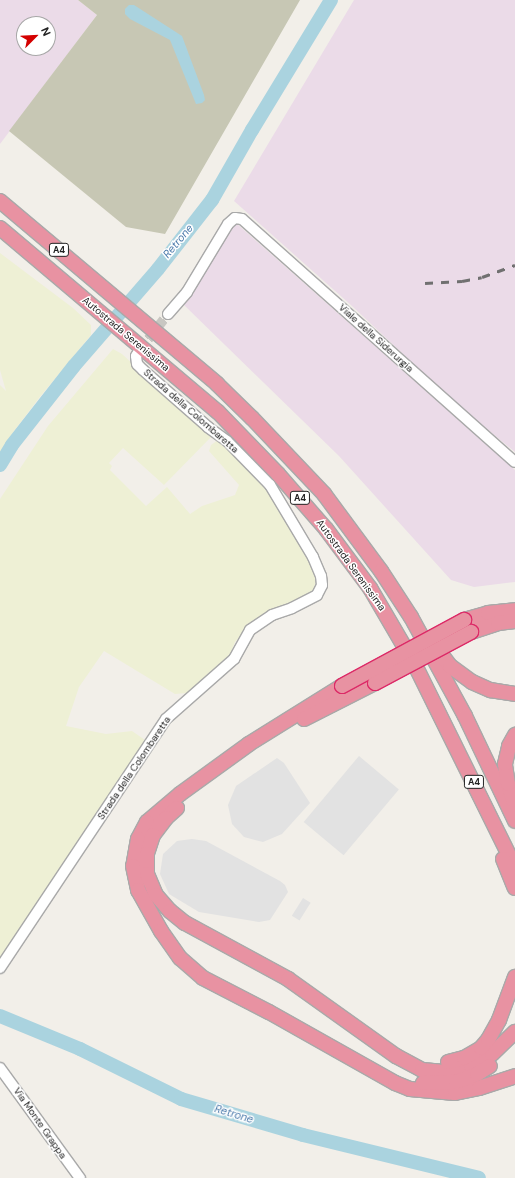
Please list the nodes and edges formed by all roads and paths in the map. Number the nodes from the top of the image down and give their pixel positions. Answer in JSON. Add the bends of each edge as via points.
{"nodes":[{"id":1,"x":0,"y":201,"type":"edge"},
{"id":2,"x":0,"y":228,"type":"edge"},
{"id":3,"x":168,"y":314,"type":"tunnel mouth"},
{"id":4,"x":139,"y":351,"type":"dead end"},
{"id":5,"x":515,"y":462,"type":"edge"},
{"id":6,"x":324,"y":494,"type":"junction"},
{"id":7,"x":515,"y":610,"type":"edge"},
{"id":8,"x":515,"y":621,"type":"edge"},
{"id":9,"x":468,"y":626,"type":"junction"},
{"id":10,"x":515,"y":694,"type":"edge"},
{"id":11,"x":432,"y":698,"type":"junction"},
{"id":12,"x":515,"y":735,"type":"edge"},
{"id":13,"x":515,"y":804,"type":"edge"},
{"id":14,"x":515,"y":821,"type":"edge"},
{"id":15,"x":515,"y":867,"type":"edge"},
{"id":16,"x":515,"y":888,"type":"edge"},
{"id":17,"x":0,"y":968,"type":"edge"},
{"id":18,"x":515,"y":977,"type":"edge"},
{"id":19,"x":515,"y":1032,"type":"edge"},
{"id":20,"x":374,"y":1040,"type":"junction"},
{"id":21,"x":515,"y":1046,"type":"edge"},
{"id":22,"x":0,"y":1068,"type":"edge"},
{"id":23,"x":379,"y":1075,"type":"junction"},
{"id":24,"x":515,"y":1076,"type":"edge"},
{"id":25,"x":80,"y":1178,"type":"edge"}],
"edges":[{"from":1,"to":6,"type":"highway","name":"Autostrada Serenissima","number":"A4","via":[[217,384]]},
{"from":2,"to":11,"type":"highway","name":"Autostrada Serenissima","number":"A4","via":[[218,412],[302,500],[370,588]]},
{"from":3,"to":5,"type":"street","name":"Viale della Siderurgia","via":[[187,292],[228,224],[235,218],[242,219]]},
{"from":4,"to":17,"type":"street","name":"Strada della Colombaretta","via":[[136,356],[143,370],[208,427],[228,441],[270,485],[313,557],[322,585],[317,595],[272,615],[250,630],[234,659],[166,719]]},
{"from":6,"to":10,"type":"highway","via":[[350,520],[387,568],[450,666],[482,687]]},
{"from":6,"to":14,"type":"highway","name":"Autostrada Serenissima","number":"A4","via":[[412,617],[465,716]]},
{"from":7,"to":9,"type":"highway","via":[[488,613]]},
{"from":8,"to":9,"type":"highway"},
{"from":9,"to":20,"type":"highway","bridge":true,"via":[[375,684],[294,724],[203,786],[159,826],[150,843],[147,864],[149,881],[156,895],[170,910],[185,923],[288,979]]},
{"from":9,"to":23,"type":"highway","bridge":true,"via":[[342,686],[249,744],[180,794],[147,822],[138,839],[133,866],[138,890],[180,958],[203,978],[269,1012]]},
{"from":11,"to":15,"type":"highway","name":"Autostrada Serenissima","number":"A4"},
{"from":11,"to":16,"type":"highway","via":[[464,777]]},
{"from":12,"to":13,"type":"highway","via":[[509,746],[505,764]]},
{"from":18,"to":20,"type":"highway","via":[[494,1030],[481,1048],[464,1058],[452,1062],[425,1062],[401,1055]]},
{"from":19,"to":20,"type":"highway","via":[[480,1062],[445,1072],[422,1070],[412,1066]]},
{"from":21,"to":23,"type":"highway","via":[[488,1067],[456,1082],[417,1082]]},
{"from":22,"to":25,"type":"street","name":"Via Monte Grappa"},
{"from":23,"to":24,"type":"highway","via":[[410,1089],[442,1093],[479,1088]]}]}
